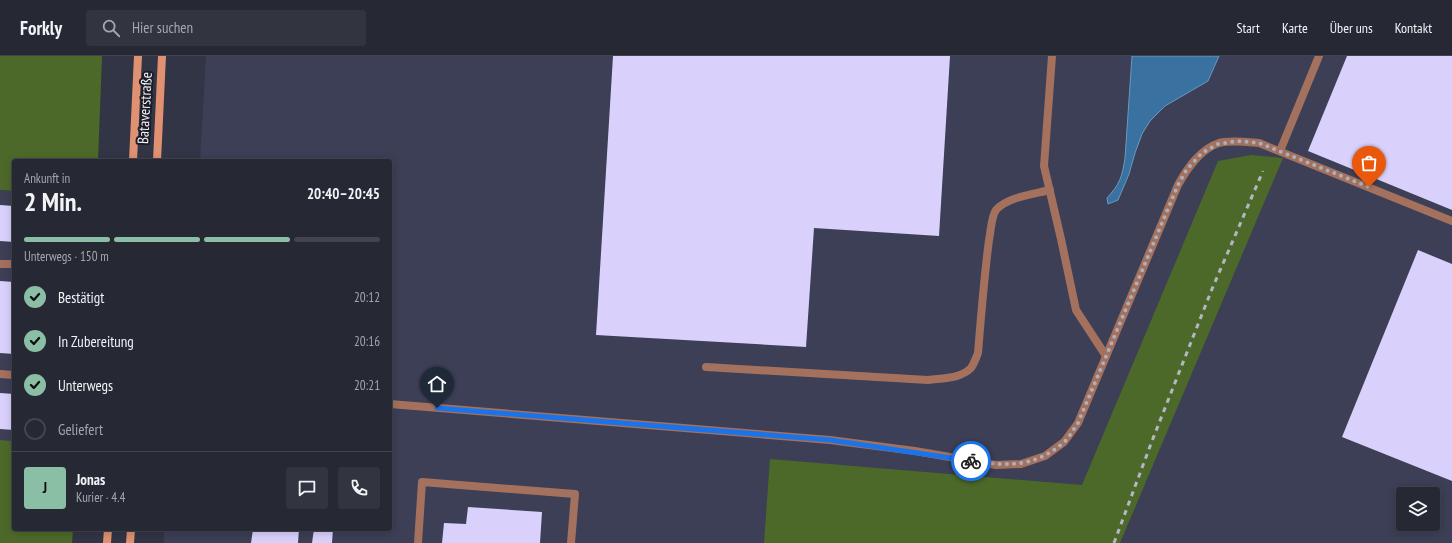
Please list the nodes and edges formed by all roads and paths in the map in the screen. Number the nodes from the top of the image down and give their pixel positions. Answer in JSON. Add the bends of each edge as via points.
{"nodes":[{"id":1,"x":138,"y":56,"type":"edge"},
{"id":2,"x":162,"y":56,"type":"edge"},
{"id":3,"x":1052,"y":56,"type":"edge"},
{"id":4,"x":1319,"y":56,"type":"edge"},
{"id":5,"x":1280,"y":151,"type":"junction"},
{"id":6,"x":133,"y":159,"type":"edge"},
{"id":7,"x":156,"y":159,"type":"edge"},
{"id":8,"x":1050,"y":190,"type":"junction"},
{"id":9,"x":1452,"y":221,"type":"edge"},
{"id":10,"x":0,"y":264,"type":"edge"},
{"id":11,"x":12,"y":264,"type":"edge"},
{"id":12,"x":1106,"y":356,"type":"junction"},
{"id":13,"x":706,"y":367,"type":"dead end"},
{"id":14,"x":0,"y":374,"type":"edge"},
{"id":15,"x":12,"y":375,"type":"edge"},
{"id":16,"x":392,"y":404,"type":"edge"},
{"id":17,"x":108,"y":531,"type":"edge"},
{"id":18,"x":131,"y":531,"type":"edge"},
{"id":19,"x":107,"y":543,"type":"edge"},
{"id":20,"x":130,"y":543,"type":"edge"},
{"id":21,"x":418,"y":543,"type":"edge"},
{"id":22,"x":571,"y":543,"type":"edge"}],
"edges":[{"from":1,"to":6,"type":"street","name":"Bataverstraße"},
{"from":2,"to":7,"type":"street","name":"Bataverstraße"},
{"from":3,"to":8,"type":"lane","via":[[1044,166]]},
{"from":4,"to":5,"type":"lane"},
{"from":5,"to":9,"type":"lane"},
{"from":5,"to":12,"type":"lane","via":[[1259,143],[1238,141],[1218,144],[1202,153],[1187,169]]},
{"from":8,"to":12,"type":"lane","via":[[1076,310]]},
{"from":8,"to":13,"type":"lane","via":[[1019,197],[1005,203],[996,211],[987,255],[978,353],[972,367],[964,373],[954,377],[928,380]]},
{"from":10,"to":11,"type":"lane"},
{"from":12,"to":16,"type":"lane","via":[[1078,423],[1064,442],[1045,456],[1021,464],[996,465],[830,440]]},
{"from":14,"to":15,"type":"lane"},
{"from":17,"to":19,"type":"street"},
{"from":18,"to":20,"type":"street"},
{"from":21,"to":22,"type":"lane","via":[[422,482],[575,494]]}]}
